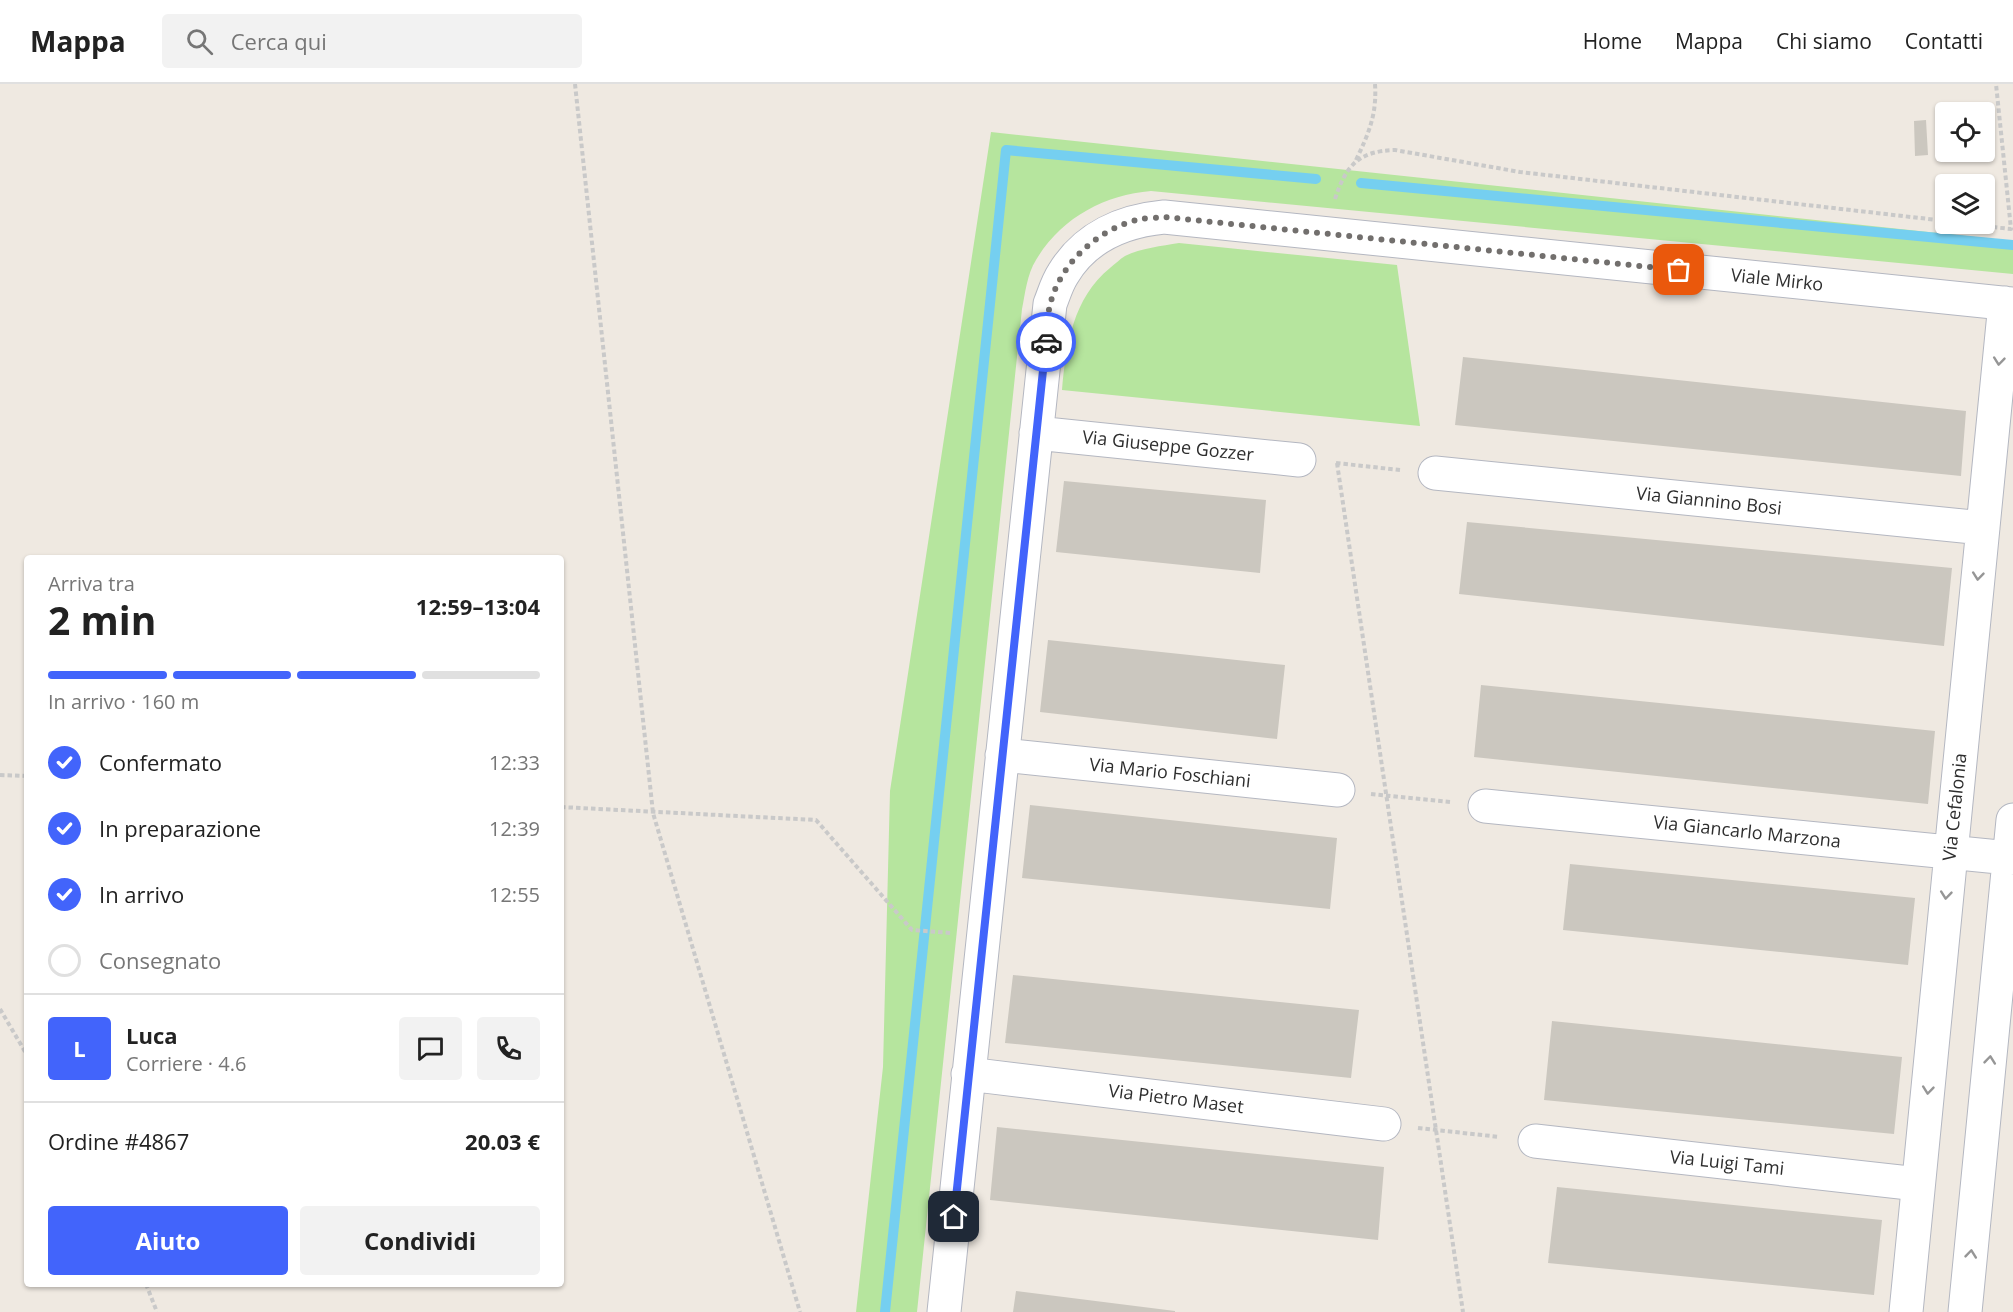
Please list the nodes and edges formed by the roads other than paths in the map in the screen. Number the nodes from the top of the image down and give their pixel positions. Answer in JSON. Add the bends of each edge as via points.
{"nodes":[{"id":1,"x":2009,"y":303,"type":"edge"},
{"id":2,"x":1036,"y":433,"type":"junction"},
{"id":3,"x":1299,"y":460,"type":"road end"},
{"id":4,"x":1435,"y":473,"type":"road end"},
{"id":5,"x":1983,"y":528,"type":"junction"},
{"id":6,"x":1002,"y":755,"type":"junction"},
{"id":7,"x":1338,"y":790,"type":"road end"},
{"id":8,"x":1485,"y":806,"type":"road end"},
{"id":9,"x":2013,"y":820,"type":"edge"},
{"id":10,"x":1950,"y":852,"type":"junction"},
{"id":11,"x":2009,"y":858,"type":"junction"},
{"id":12,"x":968,"y":1074,"type":"junction"},
{"id":13,"x":1384,"y":1124,"type":"road end"},
{"id":14,"x":1535,"y":1141,"type":"road end"},
{"id":15,"x":1918,"y":1184,"type":"junction"},
{"id":16,"x":944,"y":1312,"type":"edge"},
{"id":17,"x":1906,"y":1312,"type":"edge"},
{"id":18,"x":1965,"y":1312,"type":"edge"}],
"edges":[{"from":1,"to":2,"type":"street","name":"Viale Mirko","via":[[1164,217],[1141,219],[1101,235],[1082,249],[1062,274],[1050,304]]},
{"from":1,"to":5,"type":"street","name":"Via Cefalonia","one_way":true},
{"from":2,"to":3,"type":"street","name":"Via Giuseppe Gozzer"},
{"from":2,"to":6,"type":"street","name":"Viale Mirko"},
{"from":4,"to":5,"type":"street","name":"Via Giannino Bosi"},
{"from":5,"to":10,"type":"street","name":"Via Cefalonia","one_way":true},
{"from":6,"to":7,"type":"street","name":"Via Mario Foschiani"},
{"from":6,"to":12,"type":"street","name":"Viale Mirko"},
{"from":8,"to":10,"type":"street","name":"Via Giancarlo Marzona"},
{"from":9,"to":11,"type":"street"},
{"from":10,"to":11,"type":"street","name":"Via Giancarlo Marzona"},
{"from":10,"to":15,"type":"street","name":"Via Cefalonia","one_way":true},
{"from":18,"to":11,"type":"street","one_way":true},
{"from":12,"to":13,"type":"street","name":"Via Pietro Maset"},
{"from":12,"to":16,"type":"street","name":"Viale Mirko"},
{"from":14,"to":15,"type":"street","name":"Via Luigi Tami"},
{"from":15,"to":17,"type":"street","name":"Via Cefalonia"}]}
